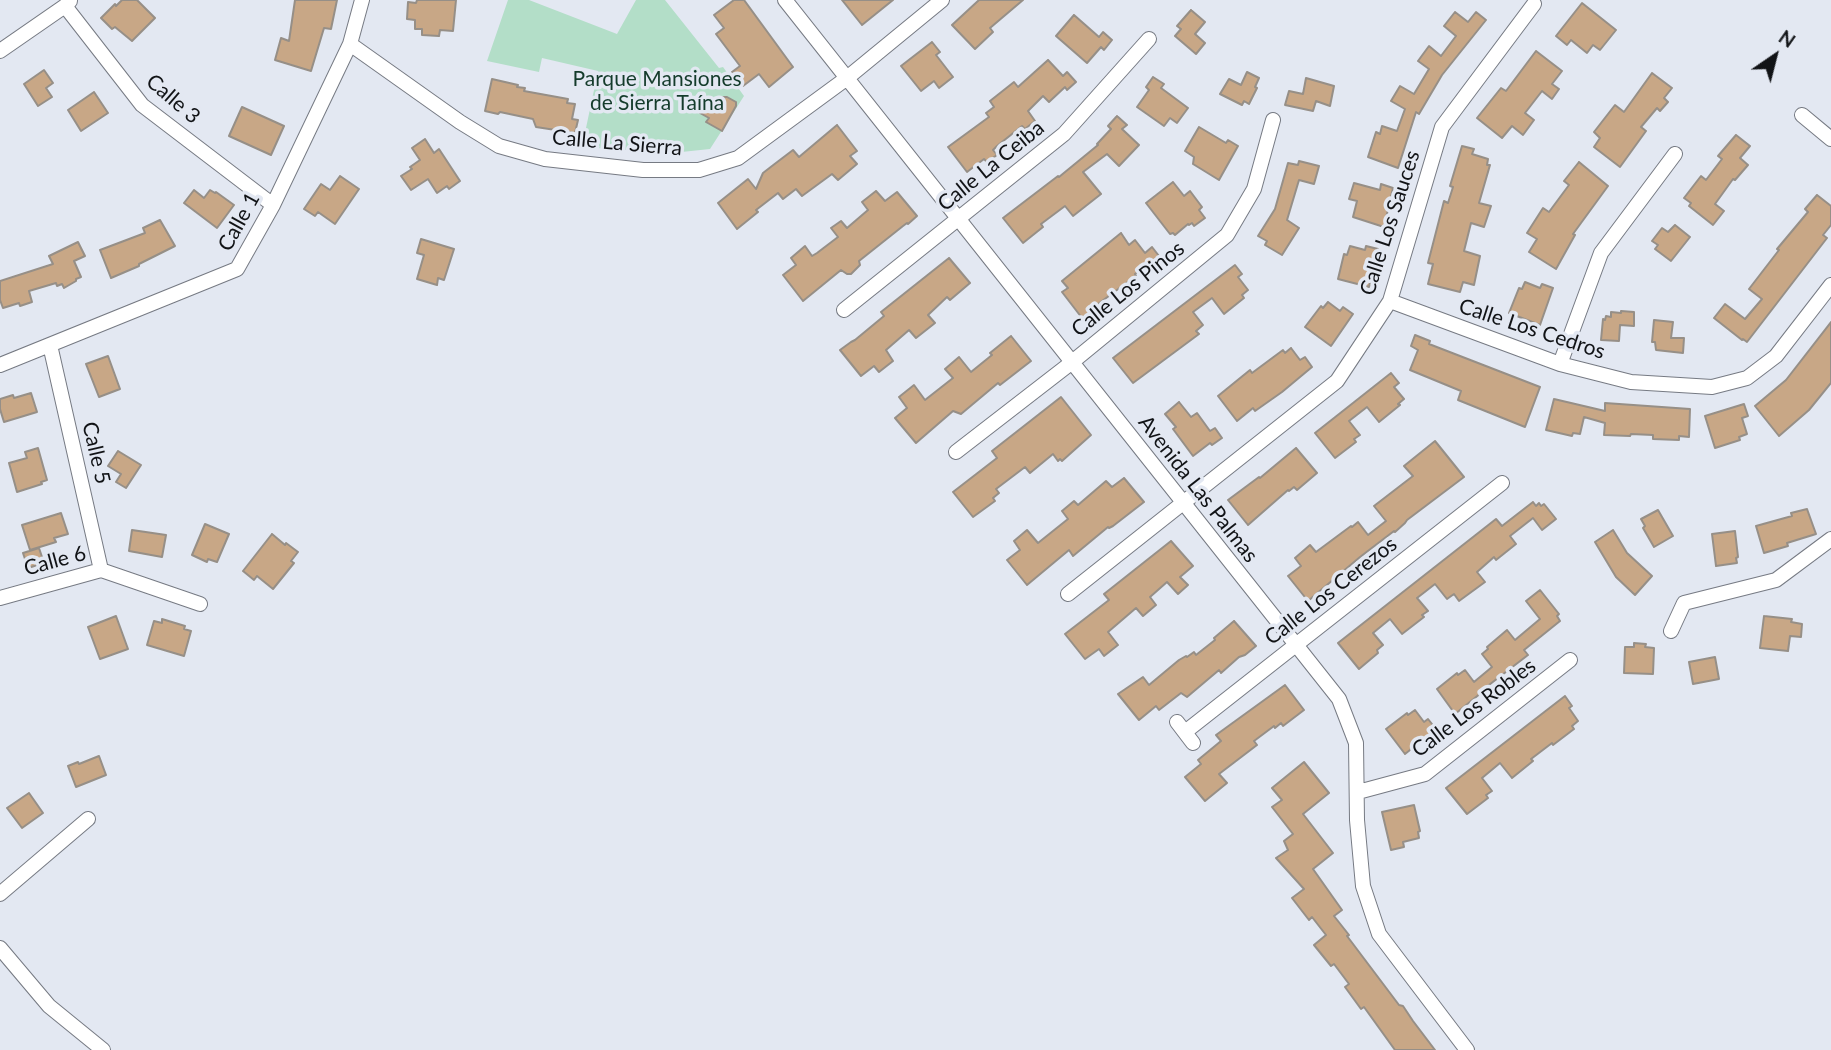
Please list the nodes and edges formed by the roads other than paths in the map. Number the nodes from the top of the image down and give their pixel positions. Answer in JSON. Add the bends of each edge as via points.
{"nodes":[{"id":1,"x":362,"y":0,"type":"edge"},
{"id":2,"x":785,"y":0,"type":"edge"},
{"id":3,"x":942,"y":0,"type":"edge"},
{"id":4,"x":68,"y":3,"type":"edge"},
{"id":5,"x":1534,"y":4,"type":"dead end"},
{"id":6,"x":1149,"y":39,"type":"dead end"},
{"id":7,"x":350,"y":44,"type":"junction"},
{"id":8,"x":0,"y":51,"type":"edge"},
{"id":9,"x":848,"y":78,"type":"junction"},
{"id":10,"x":1802,"y":115,"type":"dead end"},
{"id":11,"x":1273,"y":120,"type":"dead end"},
{"id":12,"x":1831,"y":139,"type":"edge"},
{"id":13,"x":1675,"y":154,"type":"dead end"},
{"id":14,"x":272,"y":205,"type":"junction"},
{"id":15,"x":958,"y":219,"type":"junction"},
{"id":16,"x":1831,"y":285,"type":"edge"},
{"id":17,"x":1390,"y":301,"type":"junction"},
{"id":18,"x":844,"y":310,"type":"dead end"},
{"id":19,"x":50,"y":345,"type":"junction"},
{"id":20,"x":1071,"y":363,"type":"junction"},
{"id":21,"x":0,"y":365,"type":"edge"},
{"id":22,"x":1559,"y":365,"type":"junction"},
{"id":23,"x":956,"y":452,"type":"dead end"},
{"id":24,"x":1502,"y":483,"type":"dead end"},
{"id":25,"x":1183,"y":504,"type":"junction"},
{"id":26,"x":1831,"y":539,"type":"edge"},
{"id":27,"x":101,"y":570,"type":"junction"},
{"id":28,"x":1068,"y":594,"type":"dead end"},
{"id":29,"x":0,"y":598,"type":"edge"},
{"id":30,"x":200,"y":604,"type":"dead end"},
{"id":31,"x":1671,"y":631,"type":"dead end"},
{"id":32,"x":1296,"y":645,"type":"junction"},
{"id":33,"x":1570,"y":660,"type":"dead end"},
{"id":34,"x":1185,"y":732,"type":"dead end"},
{"id":35,"x":1358,"y":792,"type":"junction"},
{"id":36,"x":88,"y":819,"type":"dead end"},
{"id":37,"x":0,"y":894,"type":"edge"},
{"id":38,"x":0,"y":948,"type":"edge"},
{"id":39,"x":103,"y":1050,"type":"edge"},
{"id":40,"x":1467,"y":1050,"type":"edge"}],
"edges":[{"from":1,"to":7,"type":"street","name":"Calle 1"},
{"from":2,"to":9,"type":"street","name":"Avenida Las Palmas"},
{"from":3,"to":9,"type":"street","name":"Calle La Sierra"},
{"from":4,"to":8,"type":"street"},
{"from":4,"to":14,"type":"street","name":"Calle 3","via":[[142,105]]},
{"from":5,"to":17,"type":"street","name":"Calle Los Sauces","via":[[1442,127]]},
{"from":6,"to":15,"type":"street","name":"Calle La Ceiba","via":[[1064,134]]},
{"from":7,"to":9,"type":"street","name":"Calle La Sierra","via":[[499,146],[545,159],[643,170],[699,170],[738,158]]},
{"from":7,"to":14,"type":"street","name":"Calle 1"},
{"from":9,"to":15,"type":"street","name":"Avenida Las Palmas"},
{"from":10,"to":12,"type":"street"},
{"from":11,"to":20,"type":"street","name":"Calle Los Pinos","via":[[1254,189],[1227,235]]},
{"from":13,"to":22,"type":"street","via":[[1601,253]]},
{"from":14,"to":19,"type":"street","name":"Calle 1","via":[[237,269]]},
{"from":15,"to":18,"type":"street","name":"Calle La Ceiba"},
{"from":15,"to":20,"type":"street","name":"Avenida Las Palmas"},
{"from":16,"to":22,"type":"street","name":"Calle Los Cedros","via":[[1776,356],[1747,378],[1712,387],[1632,382]]},
{"from":17,"to":22,"type":"street","name":"Calle Los Cedros"},
{"from":17,"to":25,"type":"street","name":"Calle Los Sauces","via":[[1337,381]]},
{"from":19,"to":21,"type":"street","name":"Calle 1"},
{"from":19,"to":27,"type":"street","name":"Calle 5"},
{"from":20,"to":23,"type":"street","name":"Calle Los Pinos"},
{"from":20,"to":25,"type":"street","name":"Avenida Las Palmas"},
{"from":24,"to":32,"type":"street","name":"Calle Los Cerezos"},
{"from":25,"to":28,"type":"street","name":"Calle Los Sauces"},
{"from":25,"to":32,"type":"street","name":"Avenida Las Palmas"},
{"from":26,"to":31,"type":"street","via":[[1776,580],[1684,603]]},
{"from":27,"to":29,"type":"street","name":"Calle 6"},
{"from":27,"to":30,"type":"street","name":"Calle 6"},
{"from":32,"to":34,"type":"street","name":"Calle Los Cerezos"},
{"from":32,"to":35,"type":"street","name":"Avenida Las Palmas","via":[[1339,699],[1356,743]]},
{"from":33,"to":35,"type":"street","name":"Calle Los Robles","via":[[1425,774]]},
{"from":35,"to":40,"type":"street","name":"Avenida Las Palmas","via":[[1363,886],[1378,934]]},
{"from":36,"to":37,"type":"street"},
{"from":38,"to":39,"type":"street","via":[[49,1006]]}]}
